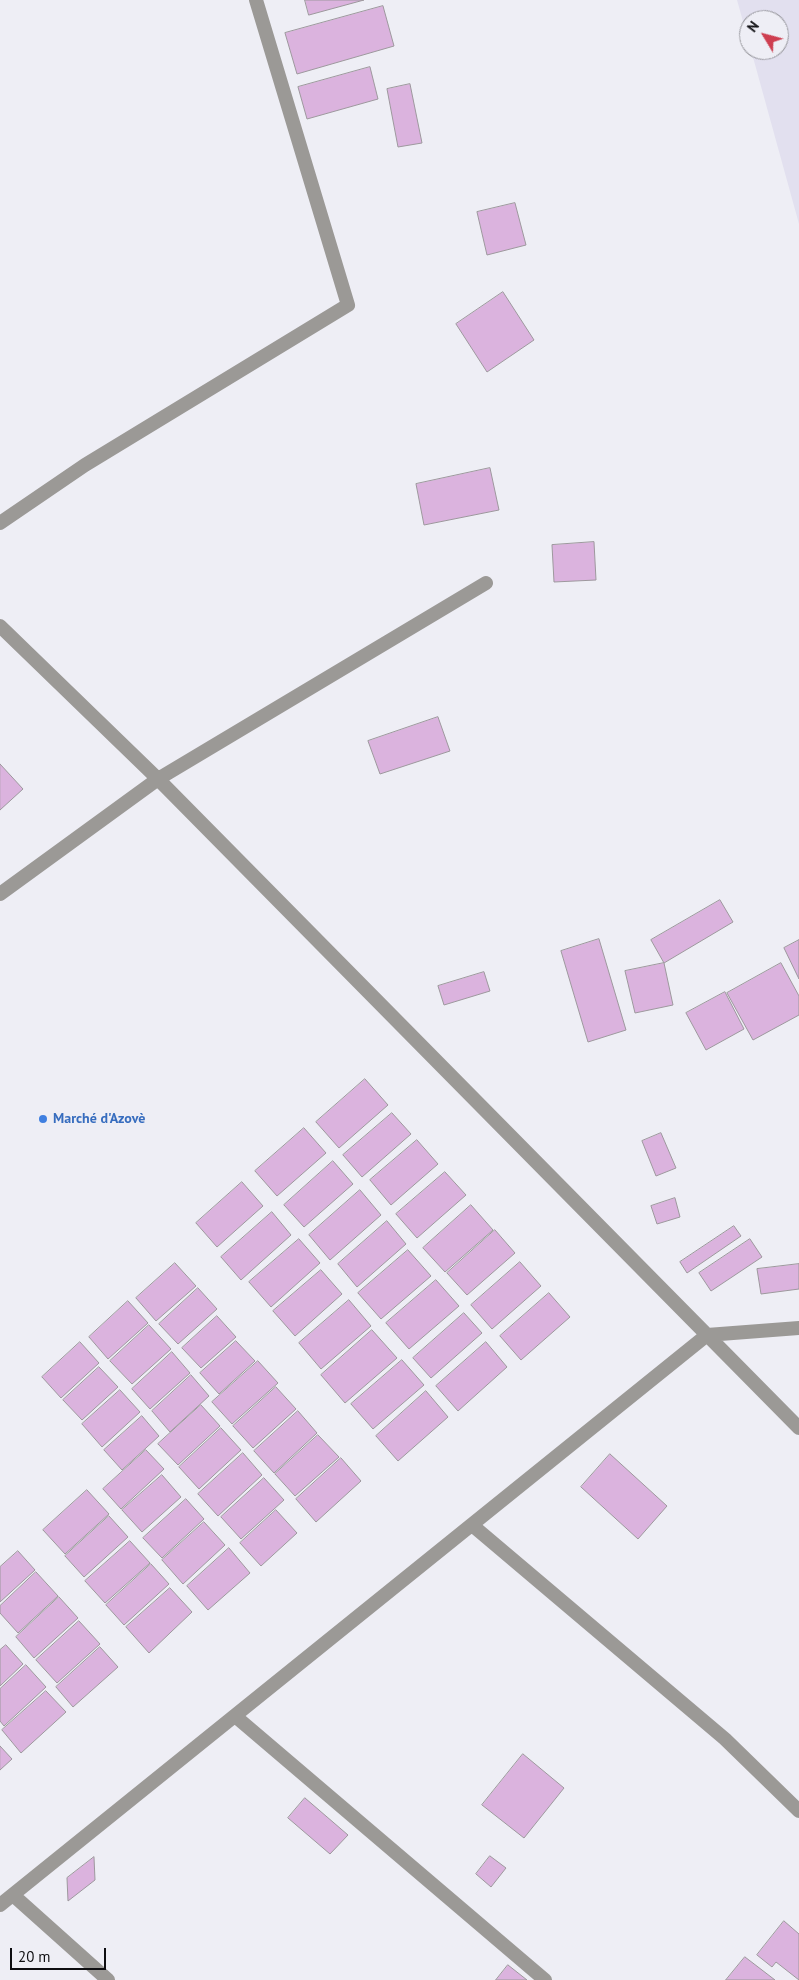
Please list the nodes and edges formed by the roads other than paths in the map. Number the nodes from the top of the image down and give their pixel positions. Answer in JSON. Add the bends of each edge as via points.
{"nodes":[{"id":1,"x":256,"y":0,"type":"edge"},
{"id":2,"x":0,"y":523,"type":"edge"},
{"id":3,"x":486,"y":583,"type":"dead end"},
{"id":4,"x":0,"y":626,"type":"edge"},
{"id":5,"x":158,"y":779,"type":"junction"},
{"id":6,"x":0,"y":894,"type":"edge"},
{"id":7,"x":799,"y":1328,"type":"edge"},
{"id":8,"x":707,"y":1335,"type":"junction"},
{"id":9,"x":799,"y":1428,"type":"edge"},
{"id":10,"x":472,"y":1525,"type":"junction"},
{"id":11,"x":235,"y":1716,"type":"junction"},
{"id":12,"x":799,"y":1811,"type":"edge"},
{"id":13,"x":13,"y":1895,"type":"junction"},
{"id":14,"x":0,"y":1906,"type":"edge"},
{"id":15,"x":108,"y":1980,"type":"edge"},
{"id":16,"x":544,"y":1980,"type":"edge"}],
"edges":[{"from":1,"to":2,"type":"street","via":[[348,305],[85,465]]},
{"from":3,"to":5,"type":"street"},
{"from":4,"to":5,"type":"street"},
{"from":5,"to":6,"type":"street"},
{"from":5,"to":8,"type":"street"},
{"from":7,"to":8,"type":"street"},
{"from":8,"to":9,"type":"street"},
{"from":8,"to":10,"type":"street"},
{"from":10,"to":11,"type":"street"},
{"from":10,"to":12,"type":"street","via":[[724,1739]]},
{"from":11,"to":13,"type":"street"},
{"from":11,"to":16,"type":"street"},
{"from":13,"to":14,"type":"street"},
{"from":13,"to":15,"type":"street"}]}
